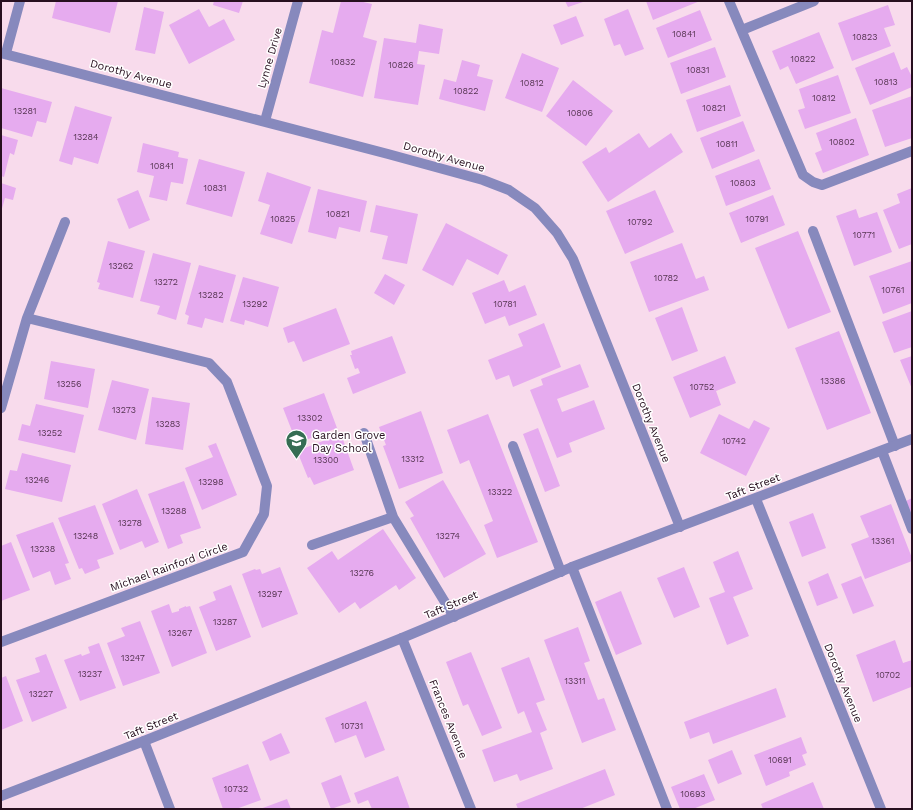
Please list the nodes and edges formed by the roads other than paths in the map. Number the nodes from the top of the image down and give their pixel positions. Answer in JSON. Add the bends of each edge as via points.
{"nodes":[{"id":1,"x":20,"y":1,"type":"edge"},
{"id":2,"x":298,"y":1,"type":"edge"},
{"id":3,"x":730,"y":1,"type":"edge"},
{"id":4,"x":814,"y":1,"type":"edge"},
{"id":5,"x":742,"y":30,"type":"junction"},
{"id":6,"x":3,"y":53,"type":"edge"},
{"id":7,"x":265,"y":121,"type":"junction"},
{"id":8,"x":912,"y":150,"type":"edge"},
{"id":9,"x":65,"y":222,"type":"dead end"},
{"id":10,"x":813,"y":232,"type":"dead end"},
{"id":11,"x":26,"y":318,"type":"junction"},
{"id":12,"x":1,"y":408,"type":"edge"},
{"id":13,"x":364,"y":433,"type":"dead end"},
{"id":14,"x":912,"y":439,"type":"edge"},
{"id":15,"x":513,"y":446,"type":"dead end"},
{"id":16,"x":895,"y":446,"type":"junction"},
{"id":17,"x":882,"y":451,"type":"junction"},
{"id":18,"x":756,"y":499,"type":"junction"},
{"id":19,"x":393,"y":517,"type":"junction"},
{"id":20,"x":680,"y":527,"type":"junction"},
{"id":21,"x":912,"y":529,"type":"edge"},
{"id":22,"x":312,"y":545,"type":"dead end"},
{"id":23,"x":572,"y":567,"type":"junction"},
{"id":24,"x":561,"y":572,"type":"junction"},
{"id":25,"x":454,"y":616,"type":"junction"},
{"id":26,"x":402,"y":638,"type":"junction"},
{"id":27,"x":1,"y":642,"type":"edge"},
{"id":28,"x":144,"y":741,"type":"junction"},
{"id":29,"x":1,"y":796,"type":"edge"},
{"id":30,"x":170,"y":809,"type":"edge"},
{"id":31,"x":471,"y":809,"type":"edge"},
{"id":32,"x":667,"y":809,"type":"edge"},
{"id":33,"x":881,"y":809,"type":"edge"}],
"edges":[{"from":1,"to":6,"type":"street"},
{"from":2,"to":7,"type":"street","name":"Lynne Drive"},
{"from":3,"to":5,"type":"street"},
{"from":4,"to":5,"type":"street"},
{"from":5,"to":8,"type":"street","via":[[804,175],[813,182],[822,184]]},
{"from":6,"to":7,"type":"street","name":"Dorothy Avenue"},
{"from":7,"to":20,"type":"street","name":"Dorothy Avenue","via":[[483,180],[509,190],[535,208],[557,233],[573,259]]},
{"from":9,"to":11,"type":"street"},
{"from":10,"to":16,"type":"street"},
{"from":11,"to":12,"type":"street"},
{"from":11,"to":27,"type":"street","name":"Michael Rainford Circle","via":[[209,363],[227,382],[267,486],[266,500],[264,514],[244,552]]},
{"from":13,"to":19,"type":"street"},
{"from":14,"to":16,"type":"street","name":"Taft Street"},
{"from":15,"to":24,"type":"street"},
{"from":16,"to":17,"type":"street","name":"Taft Street"},
{"from":17,"to":18,"type":"street","name":"Taft Street"},
{"from":17,"to":21,"type":"street"},
{"from":18,"to":20,"type":"street","name":"Taft Street"},
{"from":18,"to":33,"type":"street","name":"Dorothy Avenue"},
{"from":19,"to":22,"type":"street"},
{"from":19,"to":25,"type":"street"},
{"from":20,"to":23,"type":"street","name":"Taft Street"},
{"from":23,"to":24,"type":"street","name":"Taft Street"},
{"from":23,"to":32,"type":"street"},
{"from":24,"to":25,"type":"street","name":"Taft Street"},
{"from":25,"to":26,"type":"street","name":"Taft Street"},
{"from":26,"to":28,"type":"street","name":"Taft Street"},
{"from":26,"to":31,"type":"street","name":"Frances Avenue"},
{"from":28,"to":29,"type":"street","name":"Taft Street"},
{"from":28,"to":30,"type":"street"}]}
